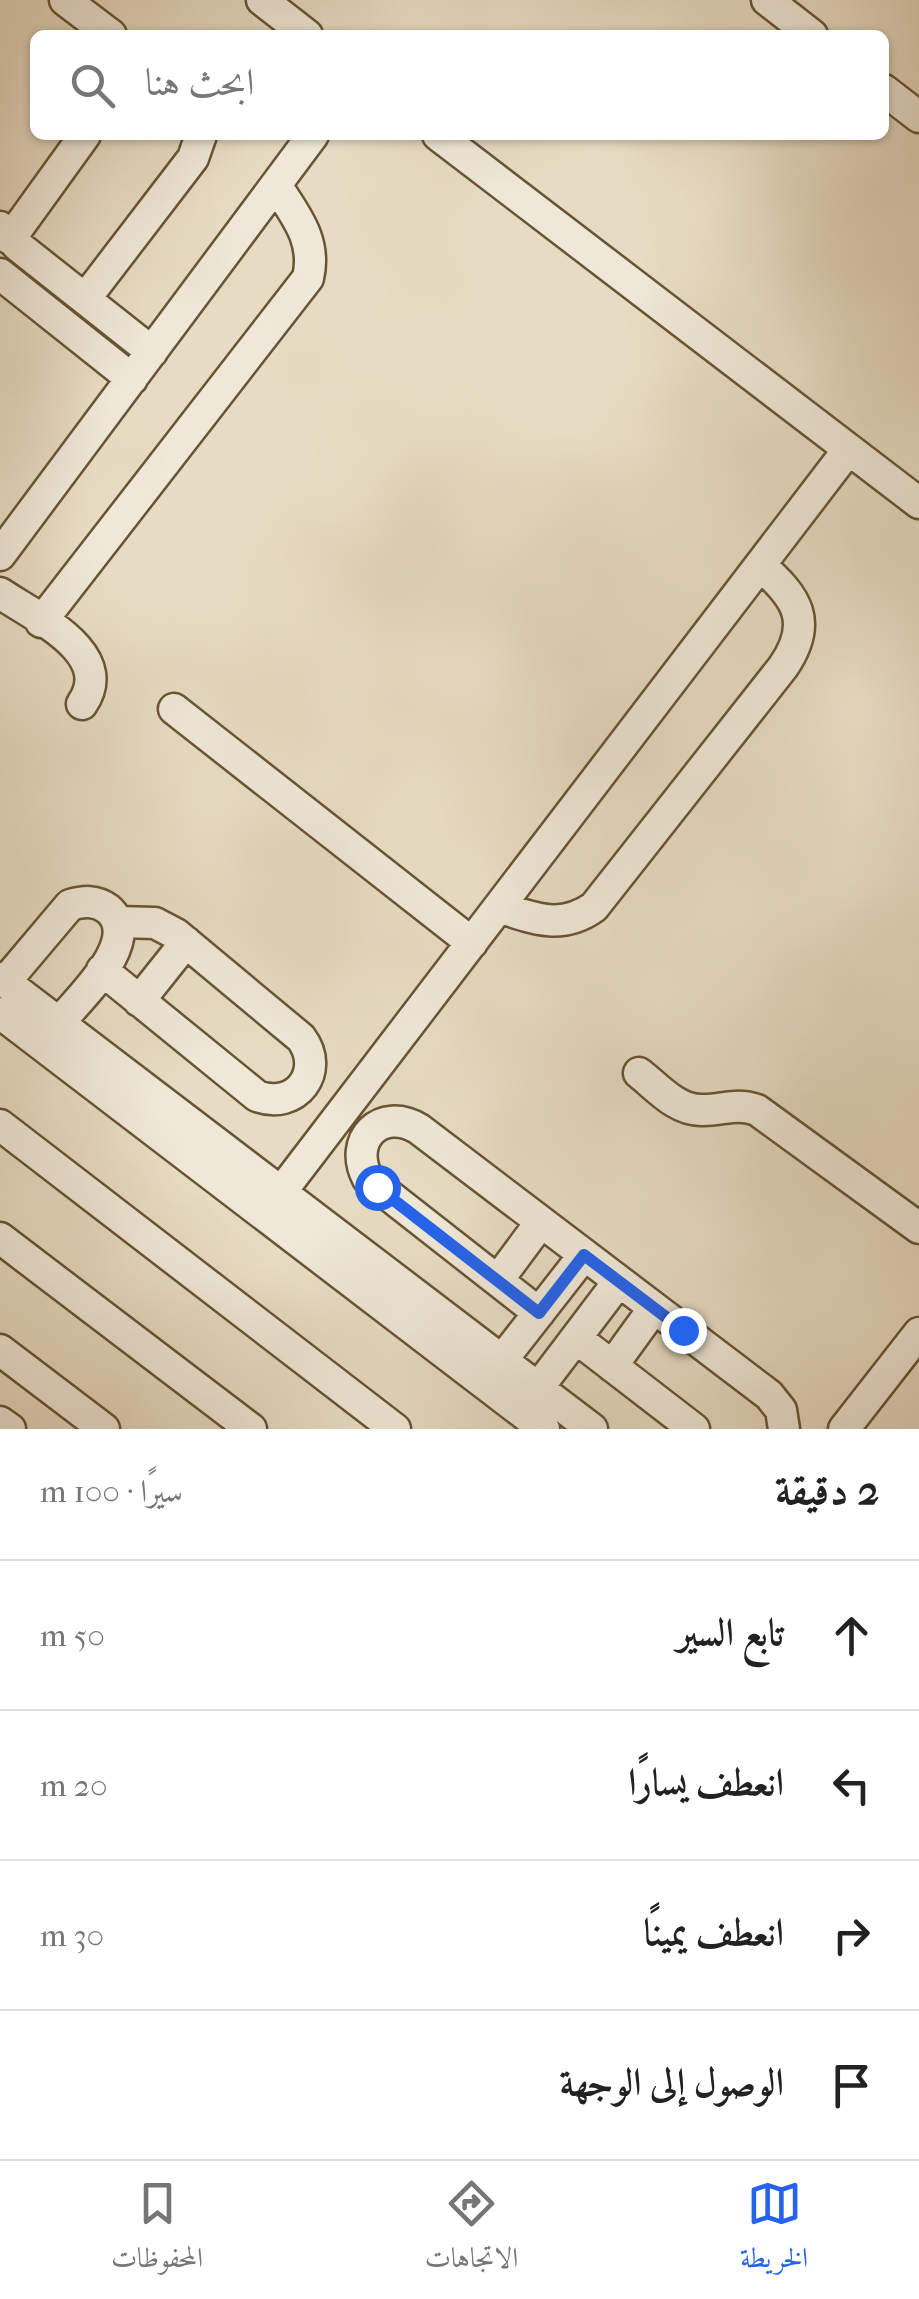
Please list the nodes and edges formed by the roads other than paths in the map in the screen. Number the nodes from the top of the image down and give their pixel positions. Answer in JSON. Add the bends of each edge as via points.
{"nodes":[{"id":1,"x":65,"y":0,"type":"edge"},
{"id":2,"x":262,"y":0,"type":"edge"},
{"id":3,"x":767,"y":0,"type":"edge"},
{"id":4,"x":104,"y":30,"type":"edge"},
{"id":5,"x":301,"y":30,"type":"edge"},
{"id":6,"x":806,"y":30,"type":"edge"},
{"id":7,"x":889,"y":94,"type":"edge"},
{"id":8,"x":919,"y":117,"type":"edge"},
{"id":9,"x":82,"y":140,"type":"edge"},
{"id":10,"x":199,"y":140,"type":"edge"},
{"id":11,"x":309,"y":140,"type":"edge"},
{"id":12,"x":445,"y":140,"type":"edge"},
{"id":13,"x":276,"y":185,"type":"junction"},
{"id":14,"x":5,"y":233,"type":"edge"},
{"id":15,"x":0,"y":274,"type":"edge"},
{"id":16,"x":84,"y":299,"type":"junction"},
{"id":17,"x":152,"y":352,"type":"junction"},
{"id":18,"x":132,"y":379,"type":"junction"},
{"id":19,"x":848,"y":450,"type":"junction"},
{"id":20,"x":919,"y":503,"type":"edge"},
{"id":21,"x":0,"y":555,"type":"edge"},
{"id":22,"x":760,"y":566,"type":"junction"},
{"id":23,"x":0,"y":593,"type":"edge"},
{"id":24,"x":41,"y":622,"type":"junction"},
{"id":25,"x":82,"y":704,"type":"dead end"},
{"id":26,"x":174,"y":708,"type":"dead end"},
{"id":27,"x":499,"y":908,"type":"junction"},
{"id":28,"x":118,"y":922,"type":"junction"},
{"id":29,"x":186,"y":942,"type":"junction"},
{"id":30,"x":472,"y":943,"type":"junction"},
{"id":31,"x":102,"y":970,"type":"junction"},
{"id":32,"x":3,"y":980,"type":"edge"},
{"id":33,"x":140,"y":1000,"type":"junction"},
{"id":34,"x":0,"y":1013,"type":"edge"},
{"id":35,"x":59,"y":1023,"type":"junction"},
{"id":36,"x":639,"y":1073,"type":"dead end"},
{"id":37,"x":163,"y":1120,"type":"junction"},
{"id":38,"x":0,"y":1125,"type":"edge"},
{"id":39,"x":282,"y":1192,"type":"junction"},
{"id":40,"x":541,"y":1222,"type":"junction"},
{"id":41,"x":918,"y":1225,"type":"edge"},
{"id":42,"x":0,"y":1238,"type":"edge"},
{"id":43,"x":584,"y":1255,"type":"junction"},
{"id":44,"x":498,"y":1280,"type":"junction"},
{"id":45,"x":619,"y":1281,"type":"junction"},
{"id":46,"x":654,"y":1308,"type":"junction"},
{"id":47,"x":539,"y":1313,"type":"junction"},
{"id":48,"x":919,"y":1333,"type":"edge"},
{"id":49,"x":576,"y":1338,"type":"junction"},
{"id":50,"x":0,"y":1350,"type":"edge"},
{"id":51,"x":502,"y":1360,"type":"junction"},
{"id":52,"x":612,"y":1366,"type":"junction"},
{"id":53,"x":538,"y":1388,"type":"junction"},
{"id":54,"x":0,"y":1422,"type":"edge"},
{"id":55,"x":10,"y":1429,"type":"edge"},
{"id":56,"x":104,"y":1429,"type":"edge"},
{"id":57,"x":251,"y":1429,"type":"edge"},
{"id":58,"x":395,"y":1429,"type":"edge"},
{"id":59,"x":544,"y":1429,"type":"edge"},
{"id":60,"x":592,"y":1429,"type":"edge"},
{"id":61,"x":694,"y":1429,"type":"edge"},
{"id":62,"x":784,"y":1429,"type":"edge"},
{"id":63,"x":844,"y":1429,"type":"edge"}],
"edges":[{"from":1,"to":4,"type":"street"},
{"from":2,"to":5,"type":"street"},
{"from":3,"to":6,"type":"street"},
{"from":7,"to":8,"type":"street"},
{"from":9,"to":14,"type":"street"},
{"from":10,"to":16,"type":"street","via":[[194,158]]},
{"from":11,"to":13,"type":"street"},
{"from":12,"to":19,"type":"street"},
{"from":13,"to":17,"type":"street"},
{"from":13,"to":24,"type":"street","via":[[308,236],[308,278]]},
{"from":14,"to":16,"type":"street"},
{"from":15,"to":18,"type":"street"},
{"from":16,"to":17,"type":"street"},
{"from":17,"to":18,"type":"street"},
{"from":18,"to":21,"type":"street"},
{"from":19,"to":20,"type":"street"},
{"from":19,"to":22,"type":"street"},
{"from":22,"to":27,"type":"street"},
{"from":22,"to":27,"type":"street","via":[[790,594],[799,619],[796,645],[783,667],[594,907],[559,922]]},
{"from":23,"to":24,"type":"street"},
{"from":24,"to":25,"type":"street","via":[[89,663],[91,685]]},
{"from":26,"to":30,"type":"street"},
{"from":27,"to":30,"type":"street"},
{"from":28,"to":29,"type":"street","via":[[155,923]]},
{"from":28,"to":31,"type":"street","via":[[119,944]]},
{"from":28,"to":32,"type":"street","via":[[92,902],[70,905]]},
{"from":29,"to":33,"type":"street"},
{"from":29,"to":33,"type":"street","via":[[301,1038],[312,1066],[304,1086],[277,1100],[257,1096]]},
{"from":30,"to":39,"type":"street"},
{"from":31,"to":33,"type":"street"},
{"from":31,"to":35,"type":"street"},
{"from":32,"to":35,"type":"street"},
{"from":34,"to":37,"type":"street"},
{"from":35,"to":37,"type":"street"},
{"from":36,"to":41,"type":"street","via":[[689,1109],[733,1104],[757,1110]]},
{"from":37,"to":39,"type":"street"},
{"from":37,"to":59,"type":"street"},
{"from":38,"to":58,"type":"street"},
{"from":39,"to":51,"type":"street"},
{"from":40,"to":43,"type":"street"},
{"from":40,"to":44,"type":"street"},
{"from":40,"to":44,"type":"street","via":[[409,1123],[386,1122],[367,1135],[360,1158],[368,1179]]},
{"from":42,"to":57,"type":"street"},
{"from":43,"to":45,"type":"street"},
{"from":43,"to":47,"type":"street"},
{"from":44,"to":47,"type":"street"},
{"from":45,"to":46,"type":"street"},
{"from":45,"to":49,"type":"street"},
{"from":46,"to":52,"type":"street"},
{"from":46,"to":62,"type":"street","via":[[769,1395]]},
{"from":47,"to":51,"type":"street"},
{"from":48,"to":63,"type":"street"},
{"from":49,"to":52,"type":"street"},
{"from":49,"to":53,"type":"street"},
{"from":50,"to":56,"type":"street"},
{"from":51,"to":53,"type":"street"},
{"from":52,"to":61,"type":"street"},
{"from":53,"to":60,"type":"street"},
{"from":54,"to":55,"type":"street"}]}
